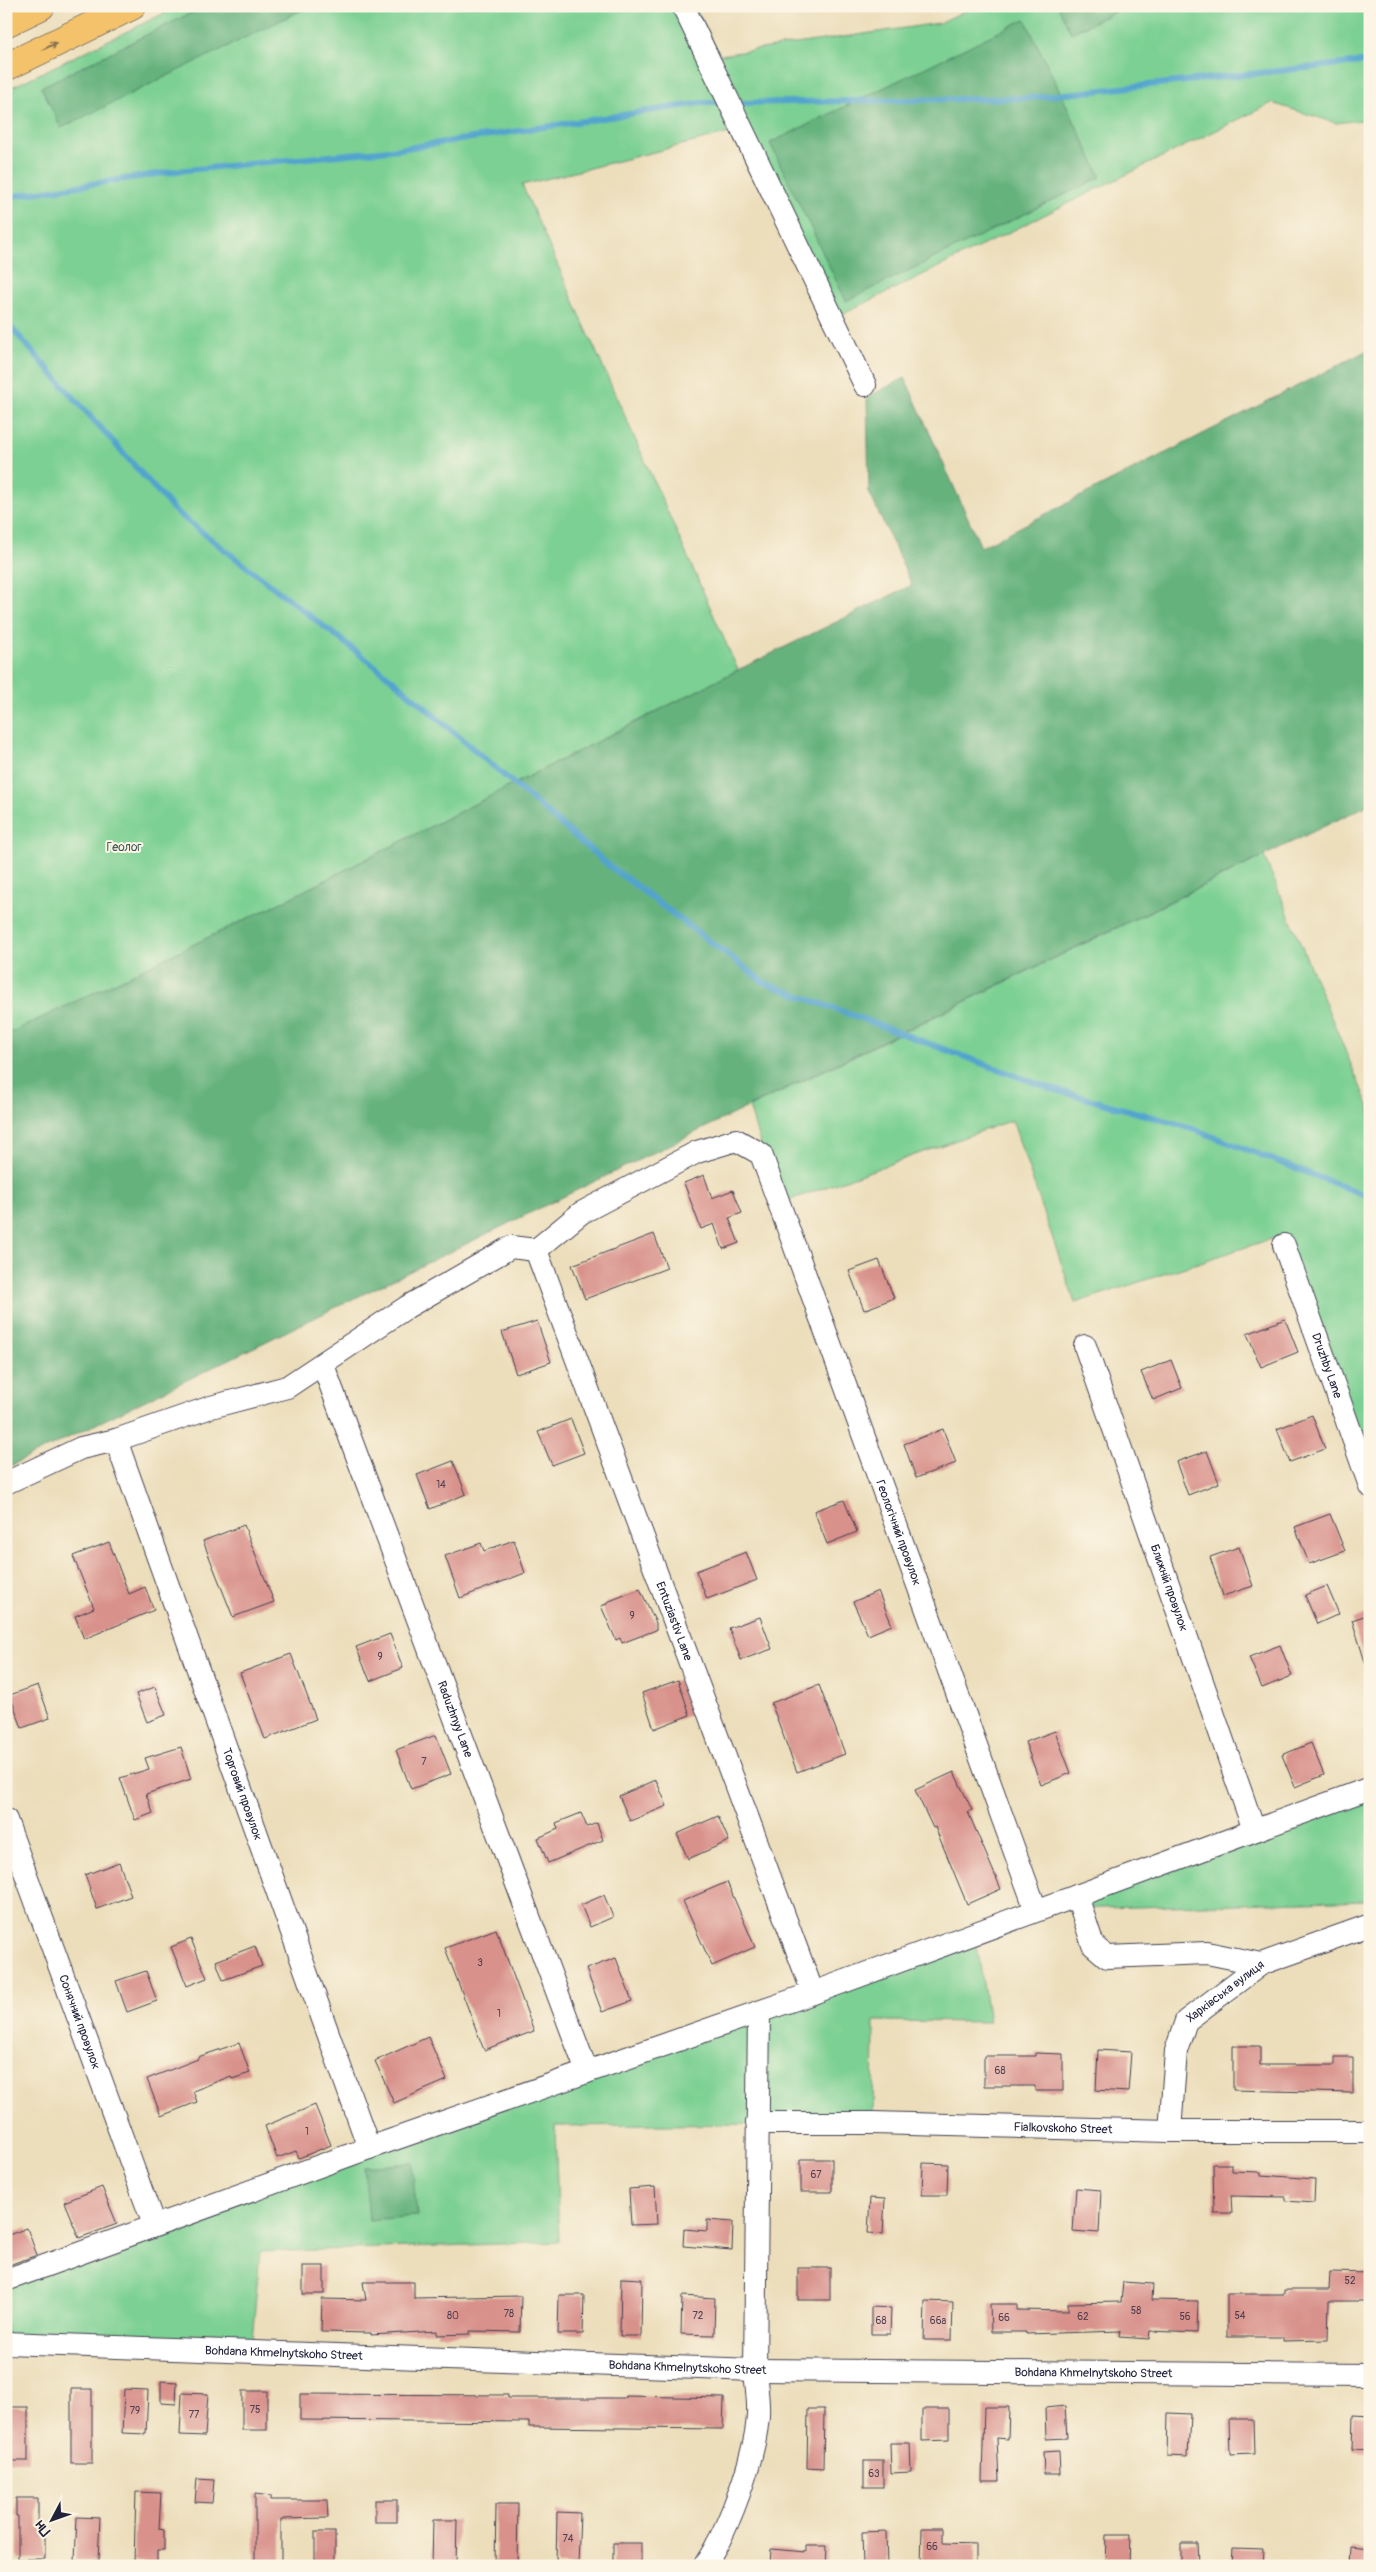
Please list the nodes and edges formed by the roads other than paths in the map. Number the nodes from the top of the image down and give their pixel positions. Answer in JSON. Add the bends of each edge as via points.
{"nodes":[{"id":1,"x":41,"y":6,"type":"edge"},
{"id":2,"x":132,"y":6,"type":"edge"},
{"id":3,"x":683,"y":6,"type":"edge"},
{"id":4,"x":6,"y":23,"type":"edge"},
{"id":5,"x":6,"y":68,"type":"edge"},
{"id":6,"x":865,"y":385,"type":"dead end"},
{"id":7,"x":1284,"y":1245,"type":"dead end"},
{"id":8,"x":536,"y":1250,"type":"junction"},
{"id":9,"x":1085,"y":1346,"type":"dead end"},
{"id":10,"x":323,"y":1365,"type":"junction"},
{"id":11,"x":116,"y":1440,"type":"junction"},
{"id":12,"x":6,"y":1483,"type":"edge"},
{"id":13,"x":1370,"y":1486,"type":"edge"},
{"id":14,"x":1370,"y":1788,"type":"edge"},
{"id":15,"x":6,"y":1820,"type":"edge"},
{"id":16,"x":1254,"y":1830,"type":"junction"},
{"id":17,"x":1077,"y":1896,"type":"junction"},
{"id":18,"x":1036,"y":1910,"type":"junction"},
{"id":19,"x":1370,"y":1925,"type":"edge"},
{"id":20,"x":1260,"y":1964,"type":"junction"},
{"id":21,"x":813,"y":1993,"type":"junction"},
{"id":22,"x":759,"y":2012,"type":"junction"},
{"id":23,"x":587,"y":2072,"type":"junction"},
{"id":24,"x":757,"y":2123,"type":"junction"},
{"id":25,"x":1170,"y":2131,"type":"junction"},
{"id":26,"x":1370,"y":2131,"type":"edge"},
{"id":27,"x":369,"y":2148,"type":"junction"},
{"id":28,"x":154,"y":2225,"type":"junction"},
{"id":29,"x":6,"y":2280,"type":"edge"},
{"id":30,"x":6,"y":2343,"type":"edge"},
{"id":31,"x":755,"y":2370,"type":"junction"},
{"id":32,"x":1370,"y":2375,"type":"edge"},
{"id":33,"x":704,"y":2566,"type":"edge"}],
"edges":[{"from":1,"to":4,"type":"main road"},
{"from":5,"to":2,"type":"main road","one_way":true},
{"from":3,"to":6,"type":"street"},
{"from":7,"to":13,"type":"street","name":"Druzhby Lane"},
{"from":8,"to":10,"type":"street","via":[[510,1247],[407,1307]]},
{"from":8,"to":18,"type":"street","name":"Геологічний провулок","via":[[581,1212],[697,1152],[736,1140],[761,1154]]},
{"from":8,"to":21,"type":"street","name":"Entuziastiv Lane"},
{"from":9,"to":16,"type":"street","name":"Ближній провулок"},
{"from":10,"to":11,"type":"street","via":[[287,1387],[211,1407]]},
{"from":10,"to":23,"type":"street","name":"Raduzhnyy Lane"},
{"from":11,"to":12,"type":"street","via":[[81,1448]]},
{"from":11,"to":27,"type":"street","name":"Торговий провулок"},
{"from":14,"to":16,"type":"street"},
{"from":15,"to":28,"type":"street","name":"Сонячний провулок"},
{"from":16,"to":17,"type":"street"},
{"from":17,"to":18,"type":"street"},
{"from":17,"to":20,"type":"street","via":[[1093,1945],[1107,1957],[1207,1953]]},
{"from":18,"to":21,"type":"street"},
{"from":19,"to":20,"type":"street","name":"Харківська вулиця"},
{"from":20,"to":25,"type":"street","name":"Харківська вулиця","via":[[1186,2021],[1176,2051]]},
{"from":21,"to":22,"type":"street"},
{"from":22,"to":23,"type":"street"},
{"from":22,"to":24,"type":"street"},
{"from":23,"to":27,"type":"street"},
{"from":24,"to":25,"type":"street","name":"Fialkovskoho Street"},
{"from":24,"to":31,"type":"street"},
{"from":25,"to":26,"type":"street","name":"Fialkovskoho Street"},
{"from":27,"to":28,"type":"street"},
{"from":28,"to":29,"type":"street"},
{"from":30,"to":31,"type":"street","name":"Bohdana Khmelnytskoho Street"},
{"from":31,"to":32,"type":"street","name":"Bohdana Khmelnytskoho Street"},
{"from":31,"to":33,"type":"street","via":[[758,2415],[751,2457],[739,2494]]}]}
